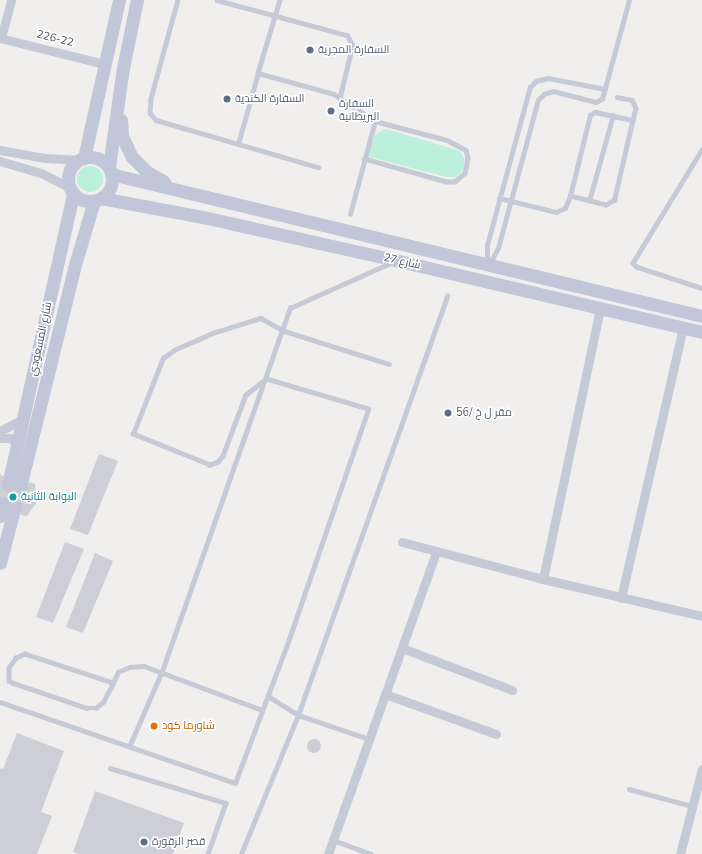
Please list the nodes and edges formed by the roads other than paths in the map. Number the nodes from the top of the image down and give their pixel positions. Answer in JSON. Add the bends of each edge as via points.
{"nodes":[{"id":1,"x":11,"y":0,"type":"edge"},
{"id":2,"x":119,"y":0,"type":"edge"},
{"id":3,"x":137,"y":0,"type":"edge"},
{"id":4,"x":178,"y":0,"type":"edge"},
{"id":5,"x":217,"y":0,"type":"edge"},
{"id":6,"x":280,"y":0,"type":"edge"},
{"id":7,"x":629,"y":0,"type":"edge"},
{"id":8,"x":276,"y":15,"type":"junction"},
{"id":9,"x":1,"y":38,"type":"edge"},
{"id":10,"x":104,"y":64,"type":"junction"},
{"id":11,"x":258,"y":73,"type":"junction"},
{"id":12,"x":605,"y":89,"type":"junction"},
{"id":13,"x":120,"y":94,"type":"junction"},
{"id":14,"x":617,"y":97,"type":"dead end"},
{"id":15,"x":340,"y":98,"type":"junction"},
{"id":16,"x":613,"y":116,"type":"junction"},
{"id":17,"x":633,"y":120,"type":"junction"},
{"id":18,"x":375,"y":121,"type":"junction"},
{"id":19,"x":238,"y":144,"type":"junction"},
{"id":20,"x":0,"y":150,"type":"edge"},
{"id":21,"x":702,"y":150,"type":"edge"},
{"id":22,"x":81,"y":159,"type":"junction"},
{"id":23,"x":364,"y":159,"type":"junction"},
{"id":24,"x":0,"y":161,"type":"edge"},
{"id":25,"x":318,"y":167,"type":"dead end"},
{"id":26,"x":110,"y":171,"type":"junction"},
{"id":27,"x":71,"y":191,"type":"junction"},
{"id":28,"x":185,"y":193,"type":"junction"},
{"id":29,"x":570,"y":196,"type":"junction"},
{"id":30,"x":499,"y":198,"type":"junction"},
{"id":31,"x":98,"y":199,"type":"junction"},
{"id":32,"x":511,"y":201,"type":"junction"},
{"id":33,"x":589,"y":201,"type":"junction"},
{"id":34,"x":350,"y":214,"type":"dead end"},
{"id":35,"x":395,"y":260,"type":"junction"},
{"id":36,"x":487,"y":265,"type":"junction"},
{"id":37,"x":484,"y":280,"type":"junction"},
{"id":38,"x":560,"y":282,"type":"junction"},
{"id":39,"x":702,"y":288,"type":"edge"},
{"id":40,"x":447,"y":296,"type":"dead end"},
{"id":41,"x":557,"y":297,"type":"junction"},
{"id":42,"x":600,"y":309,"type":"junction"},
{"id":43,"x":702,"y":316,"type":"edge"},
{"id":44,"x":683,"y":328,"type":"junction"},
{"id":45,"x":284,"y":331,"type":"junction"},
{"id":46,"x":702,"y":332,"type":"edge"},
{"id":47,"x":389,"y":364,"type":"dead end"},
{"id":48,"x":266,"y":379,"type":"junction"},
{"id":49,"x":24,"y":418,"type":"junction"},
{"id":50,"x":0,"y":431,"type":"edge"},
{"id":51,"x":0,"y":438,"type":"edge"},
{"id":52,"x":18,"y":443,"type":"junction"},
{"id":53,"x":0,"y":516,"type":"edge"},
{"id":54,"x":402,"y":542,"type":"dead end"},
{"id":55,"x":436,"y":552,"type":"junction"},
{"id":56,"x":0,"y":563,"type":"edge"},
{"id":57,"x":543,"y":579,"type":"junction"},
{"id":58,"x":621,"y":598,"type":"junction"},
{"id":59,"x":702,"y":616,"type":"edge"},
{"id":60,"x":402,"y":648,"type":"junction"},
{"id":61,"x":162,"y":671,"type":"junction"},
{"id":62,"x":113,"y":683,"type":"junction"},
{"id":63,"x":512,"y":690,"type":"dead end"},
{"id":64,"x":385,"y":694,"type":"junction"},
{"id":65,"x":268,"y":696,"type":"junction"},
{"id":66,"x":0,"y":702,"type":"edge"},
{"id":67,"x":262,"y":710,"type":"junction"},
{"id":68,"x":298,"y":715,"type":"junction"},
{"id":69,"x":496,"y":734,"type":"dead end"},
{"id":70,"x":369,"y":739,"type":"junction"},
{"id":71,"x":129,"y":747,"type":"junction"},
{"id":72,"x":110,"y":768,"type":"dead end"},
{"id":73,"x":702,"y":769,"type":"edge"},
{"id":74,"x":629,"y":789,"type":"dead end"},
{"id":75,"x":692,"y":806,"type":"junction"},
{"id":76,"x":333,"y":840,"type":"junction"},
{"id":77,"x":208,"y":854,"type":"edge"},
{"id":78,"x":241,"y":854,"type":"edge"},
{"id":79,"x":328,"y":854,"type":"edge"},
{"id":80,"x":371,"y":854,"type":"edge"},
{"id":81,"x":680,"y":854,"type":"edge"}],
"edges":[{"from":1,"to":9,"type":"street"},
{"from":2,"to":10,"type":"main road"},
{"from":3,"to":13,"type":"main road"},
{"from":4,"to":19,"type":"lane","via":[[150,113],[161,122]]},
{"from":5,"to":8,"type":"lane"},
{"from":6,"to":8,"type":"lane"},
{"from":7,"to":12,"type":"lane"},
{"from":8,"to":11,"type":"lane"},
{"from":8,"to":15,"type":"lane","via":[[342,33],[352,41],[352,52]]},
{"from":9,"to":10,"type":"street","name":"226-22"},
{"from":10,"to":22,"type":"main road"},
{"from":11,"to":15,"type":"lane"},
{"from":11,"to":19,"type":"lane"},
{"from":12,"to":30,"type":"lane","via":[[548,78],[533,84],[528,90]]},
{"from":12,"to":32,"type":"lane","via":[[602,99],[598,101],[553,92],[541,96]]},
{"from":13,"to":26,"type":"main road"},
{"from":13,"to":28,"type":"main road","via":[[122,136],[126,148],[147,172]]},
{"from":14,"to":17,"type":"lane","via":[[634,102],[636,108]]},
{"from":15,"to":18,"type":"lane"},
{"from":16,"to":17,"type":"lane"},
{"from":16,"to":29,"type":"lane","via":[[595,112],[589,116]]},
{"from":16,"to":33,"type":"lane"},
{"from":17,"to":33,"type":"lane","via":[[615,200],[608,205]]},
{"from":18,"to":23,"type":"lane"},
{"from":18,"to":23,"type":"lane","via":[[447,140],[466,150],[468,165],[460,179],[446,182]]},
{"from":19,"to":25,"type":"lane"},
{"from":20,"to":22,"type":"street","via":[[45,158]]},
{"from":21,"to":39,"type":"lane","via":[[633,263],[637,267]]},
{"from":22,"to":26,"type":"main road","via":[[98,158]]},
{"from":22,"to":27,"type":"main road","via":[[69,172]]},
{"from":23,"to":34,"type":"lane"},
{"from":24,"to":27,"type":"street","via":[[41,173]]},
{"from":26,"to":28,"type":"main road","name":"شارع 27"},
{"from":26,"to":31,"type":"main road","via":[[110,188]]},
{"from":27,"to":31,"type":"main road","via":[[86,201]]},
{"from":27,"to":49,"type":"main road","name":"شارع المسعودي"},
{"from":28,"to":36,"type":"main road","name":"شارع 27"},
{"from":29,"to":32,"type":"lane","via":[[565,208],[556,212]]},
{"from":29,"to":33,"type":"lane"},
{"from":30,"to":32,"type":"lane"},
{"from":30,"to":36,"type":"lane","via":[[486,250]]},
{"from":31,"to":35,"type":"main road","name":"شارع 27","via":[[203,218]]},
{"from":31,"to":52,"type":"main road","name":"شارع المسعودي","via":[[74,268],[14,486]]},
{"from":32,"to":36,"type":"lane","via":[[496,253]]},
{"from":35,"to":37,"type":"main road","name":"شارع 27"},
{"from":35,"to":45,"type":"lane","via":[[290,308]]},
{"from":36,"to":37,"type":"main road"},
{"from":36,"to":38,"type":"main road","name":"شارع 27"},
{"from":37,"to":41,"type":"main road","name":"شارع 27"},
{"from":38,"to":41,"type":"main road"},
{"from":38,"to":43,"type":"main road","name":"شارع 27"},
{"from":40,"to":68,"type":"lane"},
{"from":41,"to":42,"type":"main road","name":"شارع 27"},
{"from":42,"to":44,"type":"main road","name":"شارع 27"},
{"from":42,"to":57,"type":"street"},
{"from":44,"to":46,"type":"main road","name":"شارع 27"},
{"from":44,"to":58,"type":"street"},
{"from":45,"to":47,"type":"lane"},
{"from":45,"to":48,"type":"lane"},
{"from":45,"to":48,"type":"lane","via":[[261,318],[226,328],[176,349],[163,358],[133,434],[210,465],[218,462],[224,456],[246,395]]},
{"from":48,"to":61,"type":"lane"},
{"from":48,"to":65,"type":"lane","via":[[368,409]]},
{"from":49,"to":50,"type":"street"},
{"from":49,"to":52,"type":"main road","name":"شارع المسعودي"},
{"from":51,"to":52,"type":"street","via":[[9,438]]},
{"from":53,"to":56,"type":"main road","via":[[9,504]]},
{"from":54,"to":55,"type":"street"},
{"from":55,"to":57,"type":"street"},
{"from":55,"to":60,"type":"street"},
{"from":57,"to":58,"type":"street"},
{"from":58,"to":59,"type":"street"},
{"from":60,"to":63,"type":"street"},
{"from":60,"to":64,"type":"street"},
{"from":61,"to":62,"type":"lane","via":[[144,666],[130,667],[118,672]]},
{"from":61,"to":67,"type":"lane"},
{"from":61,"to":71,"type":"lane"},
{"from":62,"to":62,"type":"lane","via":[[104,702],[96,708],[87,708],[9,681],[9,668],[16,658],[25,654]]},
{"from":64,"to":69,"type":"street"},
{"from":64,"to":70,"type":"street"},
{"from":65,"to":67,"type":"lane"},
{"from":65,"to":68,"type":"lane"},
{"from":66,"to":71,"type":"lane"},
{"from":67,"to":71,"type":"lane","via":[[234,783]]},
{"from":68,"to":70,"type":"lane"},
{"from":68,"to":78,"type":"lane"},
{"from":70,"to":76,"type":"street"},
{"from":72,"to":77,"type":"lane","via":[[226,803]]},
{"from":73,"to":75,"type":"street"},
{"from":74,"to":75,"type":"lane"},
{"from":75,"to":81,"type":"street"},
{"from":76,"to":79,"type":"street"},
{"from":76,"to":80,"type":"lane"}]}
